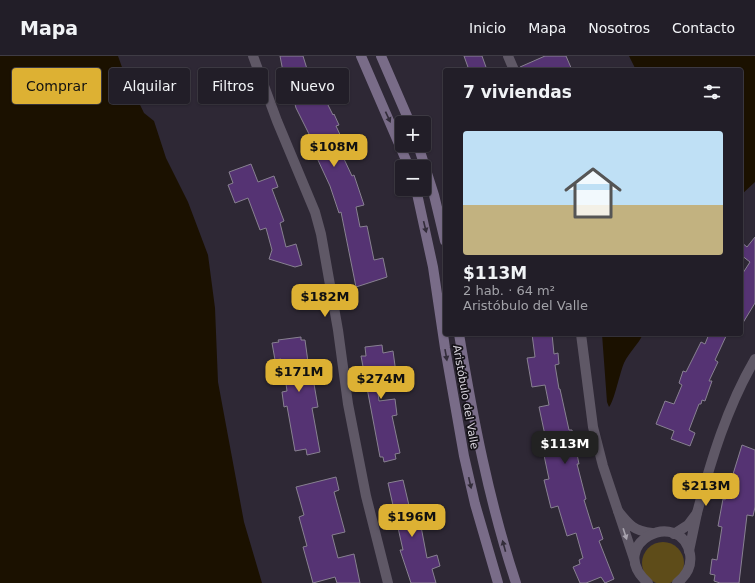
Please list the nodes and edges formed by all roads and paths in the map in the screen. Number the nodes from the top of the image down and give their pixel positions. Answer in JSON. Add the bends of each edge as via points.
{"nodes":[{"id":1,"x":252,"y":56,"type":"edge"},
{"id":2,"x":361,"y":56,"type":"edge"},
{"id":3,"x":381,"y":56,"type":"edge"},
{"id":4,"x":508,"y":56,"type":"edge"},
{"id":5,"x":513,"y":68,"type":"edge"},
{"id":6,"x":407,"y":116,"type":"edge"},
{"id":7,"x":420,"y":152,"type":"edge"},
{"id":8,"x":406,"y":160,"type":"edge"},
{"id":9,"x":418,"y":196,"type":"edge"},
{"id":10,"x":443,"y":233,"type":"edge"},
{"id":11,"x":443,"y":334,"type":"edge"},
{"id":12,"x":443,"y":336,"type":"edge"},
{"id":13,"x":460,"y":336,"type":"edge"},
{"id":14,"x":581,"y":336,"type":"edge"},
{"id":15,"x":755,"y":359,"type":"edge"},
{"id":16,"x":618,"y":511,"type":"junction"},
{"id":17,"x":697,"y":513,"type":"junction"},
{"id":18,"x":652,"y":533,"type":"junction"},
{"id":19,"x":674,"y":534,"type":"junction"},
{"id":20,"x":689,"y":551,"type":"junction"},
{"id":21,"x":636,"y":566,"type":"junction"},
{"id":22,"x":688,"y":570,"type":"junction"},
{"id":23,"x":645,"y":581,"type":"edge"},
{"id":24,"x":388,"y":583,"type":"edge"},
{"id":25,"x":498,"y":583,"type":"edge"},
{"id":26,"x":516,"y":583,"type":"edge"},
{"id":27,"x":677,"y":583,"type":"edge"},
{"id":28,"x":688,"y":583,"type":"edge"}],
"edges":[{"from":1,"to":24,"type":"street","via":[[315,212],[321,234],[348,404],[366,496]]},
{"from":2,"to":8,"type":"street","one_way":true},
{"from":3,"to":6,"type":"street"},
{"from":4,"to":5,"type":"street"},
{"from":7,"to":10,"type":"street"},
{"from":9,"to":11,"type":"street","name":"Aristóbulo del Valle","one_way":true,"via":[[433,267]]},
{"from":12,"to":25,"type":"street","name":"Aristóbulo del Valle","one_way":true,"via":[[464,456]]},
{"from":26,"to":13,"type":"street","name":"Aristóbulo del Valle","one_way":true,"via":[[486,480]]},
{"from":14,"to":16,"type":"street","via":[[593,427]]},
{"from":15,"to":17,"type":"street","via":[[726,418]]},
{"from":16,"to":18,"type":"street","via":[[640,532]]},
{"from":16,"to":21,"type":"street","one_way":true},
{"from":17,"to":19,"type":"street","via":[[688,525]]},
{"from":17,"to":20,"type":"street"},
{"from":18,"to":19,"type":"street"},
{"from":18,"to":21,"type":"street","via":[[640,543],[635,558]]},
{"from":19,"to":20,"type":"street","via":[[681,538]]},
{"from":20,"to":22,"type":"street"},
{"from":21,"to":23,"type":"street"},
{"from":22,"to":27,"type":"street"},
{"from":22,"to":28,"type":"street"}]}
